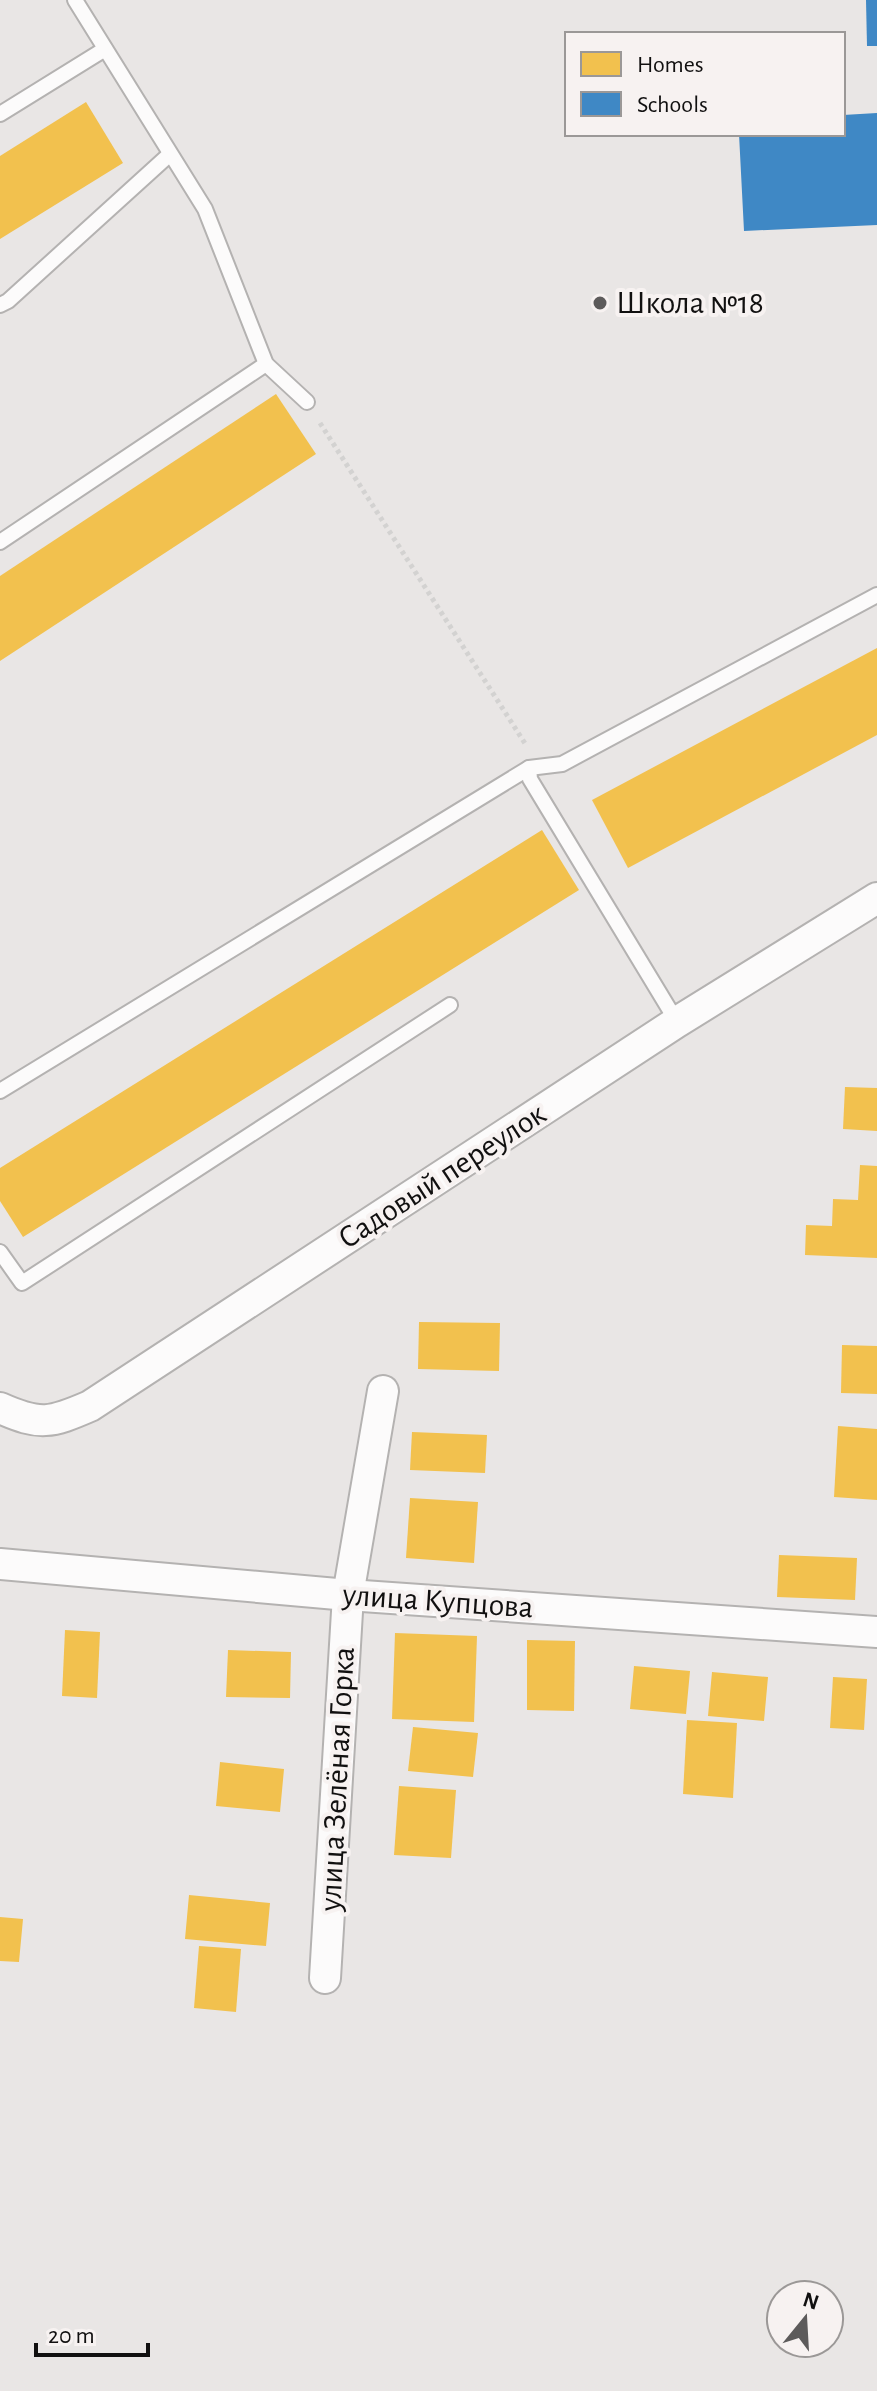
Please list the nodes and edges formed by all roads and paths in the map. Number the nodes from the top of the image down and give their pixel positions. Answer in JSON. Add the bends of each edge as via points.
{"nodes":[{"id":1,"x":75,"y":0,"type":"edge"},
{"id":2,"x":105,"y":49,"type":"junction"},
{"id":3,"x":0,"y":114,"type":"edge"},
{"id":4,"x":170,"y":154,"type":"junction"},
{"id":5,"x":0,"y":305,"type":"edge"},
{"id":6,"x":266,"y":364,"type":"junction"},
{"id":7,"x":307,"y":402,"type":"joint"},
{"id":8,"x":0,"y":542,"type":"edge"},
{"id":9,"x":877,"y":595,"type":"edge"},
{"id":10,"x":535,"y":767,"type":"junction"},
{"id":11,"x":877,"y":898,"type":"edge"},
{"id":12,"x":450,"y":1005,"type":"dead end"},
{"id":13,"x":677,"y":1022,"type":"junction"},
{"id":14,"x":0,"y":1091,"type":"edge"},
{"id":15,"x":0,"y":1252,"type":"edge"},
{"id":16,"x":383,"y":1391,"type":"dead end"},
{"id":17,"x":0,"y":1408,"type":"edge"},
{"id":18,"x":0,"y":1564,"type":"edge"},
{"id":19,"x":348,"y":1595,"type":"junction"},
{"id":20,"x":877,"y":1632,"type":"edge"},
{"id":21,"x":325,"y":1978,"type":"dead end"}],
"edges":[{"from":1,"to":2,"type":"lane"},
{"from":2,"to":3,"type":"lane"},
{"from":2,"to":4,"type":"lane"},
{"from":4,"to":5,"type":"lane"},
{"from":4,"to":6,"type":"lane","via":[[205,209]]},
{"from":6,"to":7,"type":"lane"},
{"from":6,"to":8,"type":"lane"},
{"from":7,"to":10,"type":"path"},
{"from":9,"to":10,"type":"lane","via":[[562,764]]},
{"from":10,"to":13,"type":"lane","via":[[530,779]]},
{"from":10,"to":14,"type":"lane"},
{"from":11,"to":13,"type":"street","name":"Садовый переулок"},
{"from":12,"to":15,"type":"lane","via":[[22,1283]]},
{"from":13,"to":17,"type":"street","name":"Садовый переулок","via":[[90,1406],[57,1420],[24,1419]]},
{"from":16,"to":19,"type":"street","name":"улица Зелёная Горка"},
{"from":18,"to":19,"type":"street","name":"улица Купцова"},
{"from":19,"to":20,"type":"street","name":"улица Купцова"},
{"from":19,"to":21,"type":"street","name":"улица Зелёная Горка"}]}
